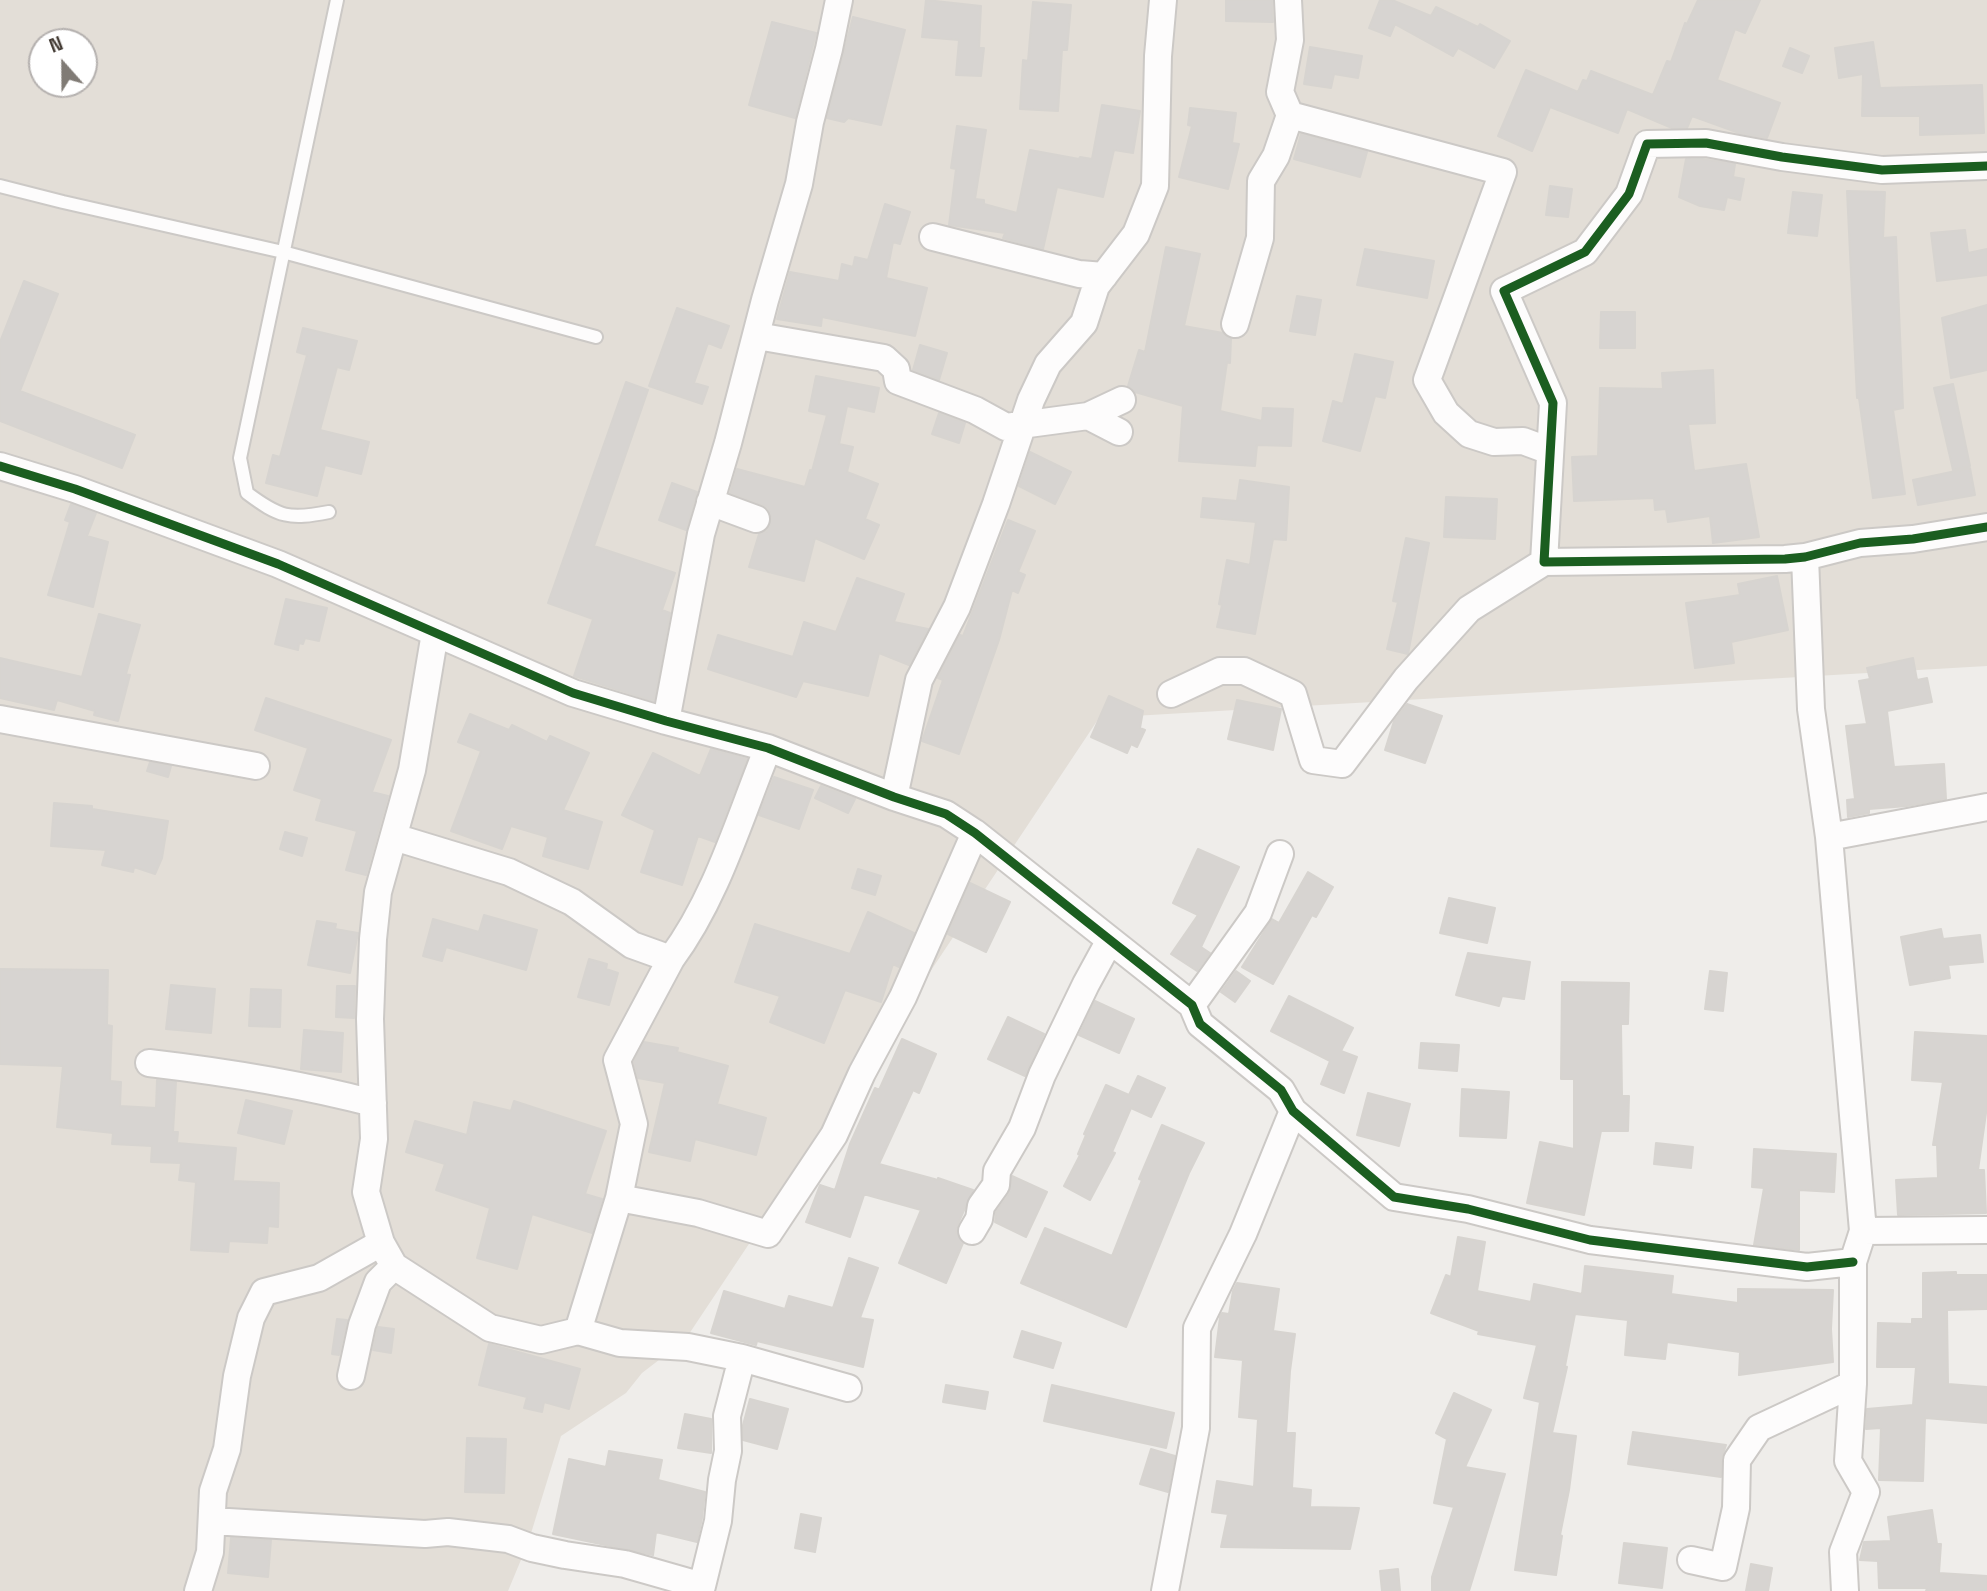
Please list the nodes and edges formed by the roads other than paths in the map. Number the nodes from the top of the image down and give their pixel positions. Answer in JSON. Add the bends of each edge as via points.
{"nodes":[{"id":1,"x":337,"y":0,"type":"edge"},
{"id":2,"x":839,"y":0,"type":"edge"},
{"id":3,"x":1163,"y":0,"type":"edge"},
{"id":4,"x":1288,"y":0,"type":"edge"},
{"id":5,"x":1290,"y":115,"type":"junction"},
{"id":6,"x":1987,"y":166,"type":"edge"},
{"id":7,"x":0,"y":186,"type":"edge"},
{"id":8,"x":933,"y":237,"type":"dead end"},
{"id":9,"x":283,"y":252,"type":"junction"},
{"id":10,"x":1104,"y":275,"type":"junction"},
{"id":11,"x":1235,"y":324,"type":"dead end"},
{"id":12,"x":757,"y":336,"type":"junction"},
{"id":13,"x":596,"y":337,"type":"dead end"},
{"id":14,"x":1122,"y":400,"type":"dead end"},
{"id":15,"x":1088,"y":416,"type":"junction"},
{"id":16,"x":1022,"y":426,"type":"junction"},
{"id":17,"x":1119,"y":432,"type":"dead end"},
{"id":18,"x":1550,"y":451,"type":"junction"},
{"id":19,"x":0,"y":466,"type":"edge"},
{"id":20,"x":710,"y":502,"type":"junction"},
{"id":21,"x":329,"y":512,"type":"dead end"},
{"id":22,"x":756,"y":519,"type":"dead end"},
{"id":23,"x":1987,"y":527,"type":"edge"},
{"id":24,"x":1805,"y":557,"type":"junction"},
{"id":25,"x":1544,"y":562,"type":"junction"},
{"id":26,"x":435,"y":633,"type":"junction"},
{"id":27,"x":1171,"y":694,"type":"dead end"},
{"id":28,"x":0,"y":719,"type":"edge"},
{"id":29,"x":666,"y":721,"type":"junction"},
{"id":30,"x":768,"y":748,"type":"junction"},
{"id":31,"x":256,"y":766,"type":"dead end"},
{"id":32,"x":894,"y":797,"type":"junction"},
{"id":33,"x":1987,"y":807,"type":"edge"},
{"id":34,"x":975,"y":833,"type":"junction"},
{"id":35,"x":394,"y":837,"type":"junction"},
{"id":36,"x":1829,"y":837,"type":"junction"},
{"id":37,"x":1280,"y":854,"type":"dead end"},
{"id":38,"x":1110,"y":940,"type":"junction"},
{"id":39,"x":671,"y":959,"type":"junction"},
{"id":40,"x":1192,"y":1005,"type":"junction"},
{"id":41,"x":149,"y":1063,"type":"dead end"},
{"id":42,"x":373,"y":1103,"type":"junction"},
{"id":43,"x":1293,"y":1111,"type":"junction"},
{"id":44,"x":619,"y":1198,"type":"junction"},
{"id":45,"x":1987,"y":1230,"type":"edge"},
{"id":46,"x":972,"y":1231,"type":"dead end"},
{"id":47,"x":1863,"y":1231,"type":"junction"},
{"id":48,"x":387,"y":1255,"type":"junction"},
{"id":49,"x":1853,"y":1262,"type":"junction"},
{"id":50,"x":578,"y":1331,"type":"junction"},
{"id":51,"x":742,"y":1358,"type":"junction"},
{"id":52,"x":351,"y":1376,"type":"dead end"},
{"id":53,"x":1853,"y":1384,"type":"junction"},
{"id":54,"x":848,"y":1388,"type":"dead end"},
{"id":55,"x":212,"y":1521,"type":"junction"},
{"id":56,"x":1691,"y":1560,"type":"dead end"},
{"id":57,"x":704,"y":1589,"type":"edge"},
{"id":58,"x":1169,"y":1589,"type":"edge"},
{"id":59,"x":198,"y":1591,"type":"edge"},
{"id":60,"x":1845,"y":1591,"type":"edge"}],
"edges":[{"from":1,"to":9,"type":"lane"},
{"from":2,"to":12,"type":"street","via":[[799,184]]},
{"from":3,"to":10,"type":"street","via":[[1155,186],[1136,233]]},
{"from":4,"to":5,"type":"street","via":[[1290,40],[1280,92]]},
{"from":5,"to":11,"type":"street","via":[[1276,156],[1261,181],[1259,238]]},
{"from":5,"to":18,"type":"street","via":[[1503,172],[1427,380],[1446,413],[1469,434],[1494,442],[1523,441]]},
{"from":6,"to":18,"type":"street","via":[[1882,170],[1706,143],[1647,144],[1629,194],[1585,252],[1504,291],[1553,403]]},
{"from":7,"to":9,"type":"lane"},
{"from":8,"to":10,"type":"street","via":[[1079,274]]},
{"from":9,"to":13,"type":"lane"},
{"from":9,"to":21,"type":"lane","via":[[240,458],[247,492],[271,511],[301,518]]},
{"from":10,"to":16,"type":"street","via":[[1084,323],[1048,364]]},
{"from":12,"to":16,"type":"street","via":[[884,358],[896,369],[898,382],[975,410],[1006,427]]},
{"from":12,"to":20,"type":"street"},
{"from":14,"to":15,"type":"street"},
{"from":15,"to":16,"type":"street"},
{"from":15,"to":17,"type":"street"},
{"from":16,"to":32,"type":"street","via":[[957,607],[919,680]]},
{"from":18,"to":25,"type":"street"},
{"from":19,"to":26,"type":"street","via":[[278,564]]},
{"from":20,"to":22,"type":"street"},
{"from":20,"to":29,"type":"street"},
{"from":23,"to":24,"type":"street","via":[[1860,543]]},
{"from":24,"to":25,"type":"street"},
{"from":24,"to":36,"type":"street","via":[[1811,709]]},
{"from":25,"to":27,"type":"street","via":[[1469,609],[1406,679],[1342,764],[1313,760],[1293,694],[1244,671],[1220,671]]},
{"from":26,"to":29,"type":"street","via":[[573,693]]},
{"from":26,"to":35,"type":"street","via":[[412,770]]},
{"from":28,"to":31,"type":"street"},
{"from":29,"to":30,"type":"street"},
{"from":30,"to":32,"type":"street"},
{"from":30,"to":39,"type":"street","via":[[704,905]]},
{"from":32,"to":34,"type":"street","via":[[946,814]]},
{"from":33,"to":36,"type":"street"},
{"from":34,"to":38,"type":"street"},
{"from":34,"to":44,"type":"street","via":[[908,987],[845,1114],[768,1234],[698,1213]]},
{"from":35,"to":39,"type":"street","via":[[509,872],[572,902],[632,945]]},
{"from":35,"to":42,"type":"street","via":[[378,892],[373,939]]},
{"from":36,"to":47,"type":"street"},
{"from":37,"to":40,"type":"street","via":[[1258,913]]},
{"from":38,"to":40,"type":"street"},
{"from":38,"to":46,"type":"street","via":[[1042,1074],[1022,1128],[997,1171],[996,1185],[981,1206]]},
{"from":39,"to":44,"type":"street","via":[[617,1060],[634,1124]]},
{"from":40,"to":43,"type":"street","via":[[1200,1024],[1281,1090]]},
{"from":41,"to":42,"type":"street","via":[[302,1085]]},
{"from":42,"to":48,"type":"street","via":[[374,1139],[366,1192]]},
{"from":43,"to":49,"type":"street","via":[[1394,1198],[1468,1209],[1590,1240],[1807,1267]]},
{"from":43,"to":58,"type":"street","via":[[1243,1234],[1197,1328],[1196,1428]]},
{"from":44,"to":50,"type":"street"},
{"from":45,"to":47,"type":"street"},
{"from":47,"to":49,"type":"street"},
{"from":48,"to":50,"type":"street","via":[[490,1328],[541,1340]]},
{"from":48,"to":52,"type":"street","via":[[362,1325]]},
{"from":48,"to":55,"type":"street","via":[[264,1292],[251,1318],[243,1353],[227,1449],[213,1491]]},
{"from":49,"to":53,"type":"street"},
{"from":50,"to":51,"type":"street","via":[[620,1343],[688,1347]]},
{"from":51,"to":54,"type":"street"},
{"from":51,"to":57,"type":"street","via":[[727,1416],[728,1451]]},
{"from":53,"to":56,"type":"street","via":[[1759,1428],[1737,1460],[1735,1508],[1723,1567]]},
{"from":53,"to":60,"type":"street","via":[[1848,1461],[1866,1492],[1843,1552]]},
{"from":55,"to":57,"type":"street","via":[[479,1534],[625,1564]]},
{"from":55,"to":59,"type":"street","via":[[210,1552]]}]}
